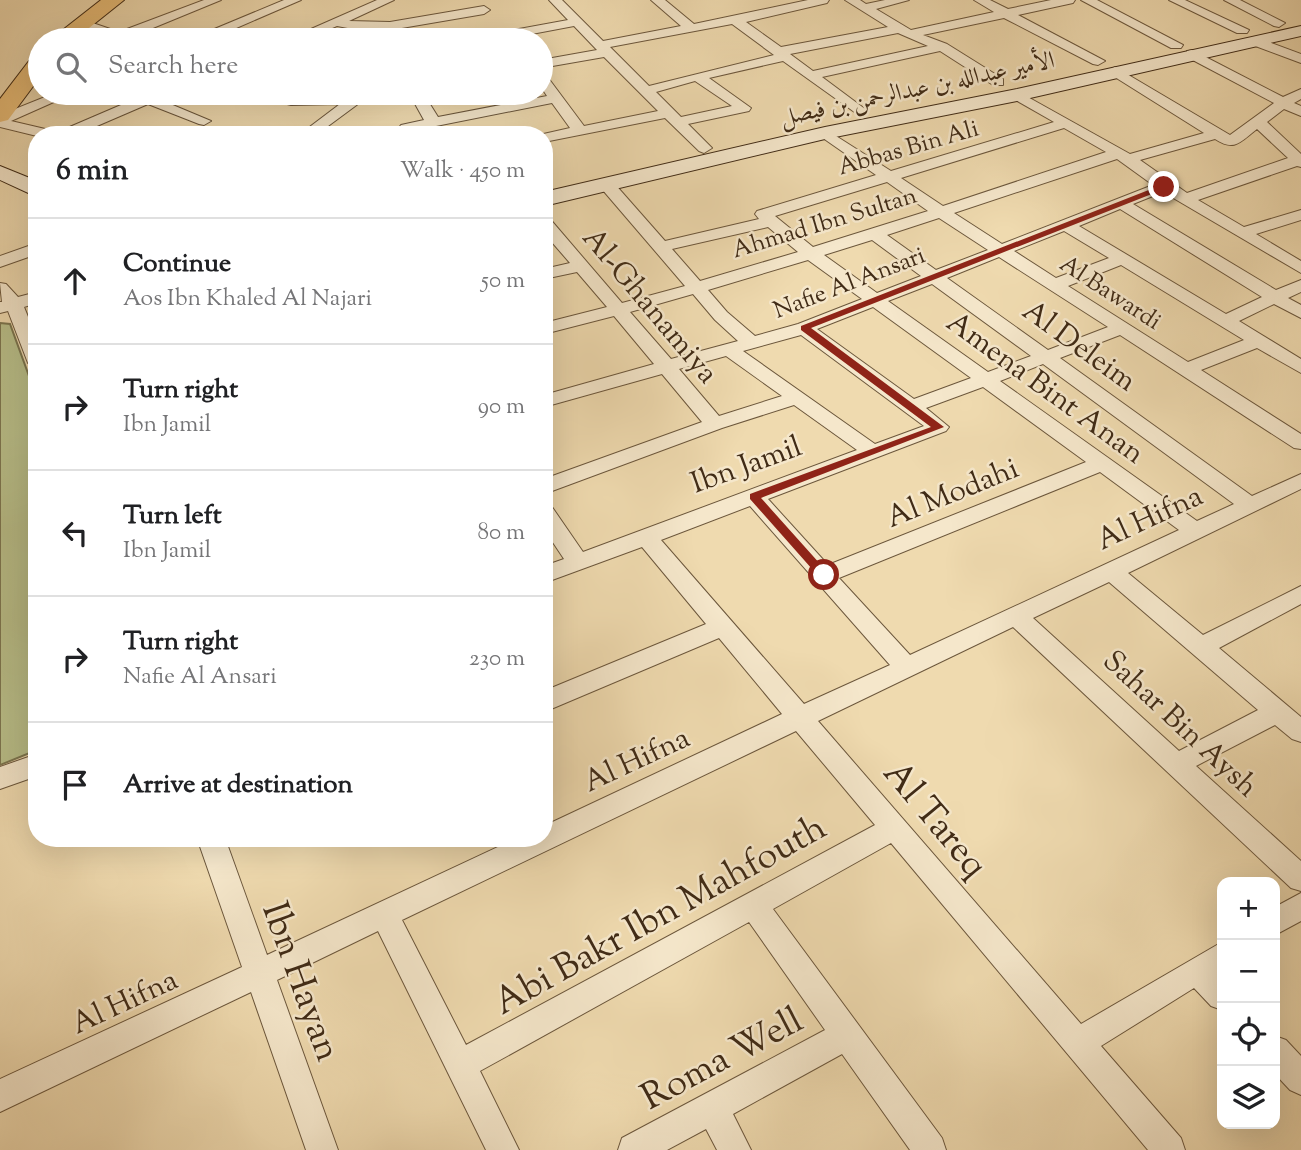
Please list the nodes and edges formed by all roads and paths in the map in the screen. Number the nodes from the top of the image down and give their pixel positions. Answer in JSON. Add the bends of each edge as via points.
{"nodes":[{"id":1,"x":114,"y":0,"type":"edge"},
{"id":2,"x":215,"y":0,"type":"edge"},
{"id":3,"x":390,"y":0,"type":"edge"},
{"id":4,"x":555,"y":0,"type":"edge"},
{"id":5,"x":657,"y":0,"type":"edge"},
{"id":6,"x":751,"y":0,"type":"edge"},
{"id":7,"x":823,"y":0,"type":"edge"},
{"id":8,"x":851,"y":0,"type":"edge"},
{"id":9,"x":903,"y":0,"type":"edge"},
{"id":10,"x":980,"y":0,"type":"edge"},
{"id":11,"x":1069,"y":0,"type":"edge"},
{"id":12,"x":1087,"y":0,"type":"edge"},
{"id":13,"x":1176,"y":0,"type":"edge"},
{"id":14,"x":1230,"y":0,"type":"edge"},
{"id":15,"x":288,"y":1,"type":"edge"},
{"id":16,"x":864,"y":8,"type":"junction"},
{"id":17,"x":771,"y":13,"type":"junction"},
{"id":18,"x":1005,"y":14,"type":"junction"},
{"id":19,"x":491,"y":18,"type":"edge"},
{"id":20,"x":1301,"y":18,"type":"edge"},
{"id":21,"x":735,"y":20,"type":"junction"},
{"id":22,"x":411,"y":21,"type":"junction"},
{"id":23,"x":335,"y":22,"type":"junction"},
{"id":24,"x":577,"y":22,"type":"junction"},
{"id":25,"x":81,"y":23,"type":"junction"},
{"id":26,"x":1279,"y":23,"type":"junction"},
{"id":27,"x":75,"y":28,"type":"edge"},
{"id":28,"x":94,"y":28,"type":"edge"},
{"id":29,"x":149,"y":28,"type":"edge"},
{"id":30,"x":224,"y":28,"type":"edge"},
{"id":31,"x":321,"y":28,"type":"edge"},
{"id":32,"x":691,"y":29,"type":"junction"},
{"id":33,"x":904,"y":31,"type":"junction"},
{"id":34,"x":1301,"y":31,"type":"edge"},
{"id":35,"x":1249,"y":36,"type":"junction"},
{"id":36,"x":942,"y":47,"type":"junction"},
{"id":37,"x":604,"y":49,"type":"junction"},
{"id":38,"x":1184,"y":49,"type":"junction"},
{"id":39,"x":781,"y":55,"type":"junction"},
{"id":40,"x":1301,"y":59,"type":"edge"},
{"id":41,"x":553,"y":61,"type":"edge"},
{"id":42,"x":1106,"y":66,"type":"junction"},
{"id":43,"x":697,"y":76,"type":"junction"},
{"id":44,"x":809,"y":76,"type":"junction"},
{"id":45,"x":28,"y":78,"type":"edge"},
{"id":46,"x":998,"y":82,"type":"junction"},
{"id":47,"x":646,"y":91,"type":"junction"},
{"id":48,"x":1301,"y":93,"type":"edge"},
{"id":49,"x":553,"y":94,"type":"edge"},
{"id":50,"x":1017,"y":95,"type":"junction"},
{"id":51,"x":556,"y":98,"type":"junction"},
{"id":52,"x":553,"y":99,"type":"edge"},
{"id":53,"x":1283,"y":103,"type":"junction"},
{"id":54,"x":39,"y":105,"type":"edge"},
{"id":55,"x":134,"y":105,"type":"edge"},
{"id":56,"x":160,"y":105,"type":"edge"},
{"id":57,"x":348,"y":105,"type":"edge"},
{"id":58,"x":423,"y":105,"type":"edge"},
{"id":59,"x":520,"y":105,"type":"edge"},
{"id":60,"x":860,"y":112,"type":"junction"},
{"id":61,"x":1301,"y":112,"type":"edge"},
{"id":62,"x":0,"y":115,"type":"edge"},
{"id":63,"x":673,"y":118,"type":"junction"},
{"id":64,"x":204,"y":121,"type":"dead end"},
{"id":65,"x":0,"y":122,"type":"edge"},
{"id":66,"x":433,"y":122,"type":"junction"},
{"id":67,"x":1067,"y":123,"type":"junction"},
{"id":68,"x":1259,"y":123,"type":"junction"},
{"id":69,"x":84,"y":126,"type":"edge"},
{"id":70,"x":318,"y":126,"type":"edge"},
{"id":71,"x":415,"y":126,"type":"edge"},
{"id":72,"x":28,"y":129,"type":"edge"},
{"id":73,"x":580,"y":131,"type":"junction"},
{"id":74,"x":825,"y":133,"type":"junction"},
{"id":75,"x":1216,"y":134,"type":"junction"},
{"id":76,"x":553,"y":136,"type":"edge"},
{"id":77,"x":1230,"y":142,"type":"joint"},
{"id":78,"x":704,"y":148,"type":"junction"},
{"id":79,"x":0,"y":150,"type":"edge"},
{"id":80,"x":1122,"y":157,"type":"junction"},
{"id":81,"x":1300,"y":160,"type":"edge"},
{"id":82,"x":24,"y":161,"type":"dead end"},
{"id":83,"x":0,"y":172,"type":"edge"},
{"id":84,"x":890,"y":176,"type":"junction"},
{"id":85,"x":553,"y":179,"type":"edge"},
{"id":86,"x":607,"y":185,"type":"junction"},
{"id":87,"x":28,"y":186,"type":"edge"},
{"id":88,"x":1164,"y":187,"type":"junction"},
{"id":89,"x":0,"y":191,"type":"edge"},
{"id":90,"x":28,"y":197,"type":"edge"},
{"id":91,"x":553,"y":197,"type":"edge"},
{"id":92,"x":1185,"y":199,"type":"junction"},
{"id":93,"x":1121,"y":203,"type":"junction"},
{"id":94,"x":941,"y":212,"type":"junction"},
{"id":95,"x":1301,"y":215,"type":"edge"},
{"id":96,"x":767,"y":217,"type":"junction"},
{"id":97,"x":1066,"y":225,"type":"junction"},
{"id":98,"x":553,"y":232,"type":"edge"},
{"id":99,"x":874,"y":233,"type":"junction"},
{"id":100,"x":1242,"y":233,"type":"junction"},
{"id":101,"x":661,"y":247,"type":"junction"},
{"id":102,"x":28,"y":251,"type":"edge"},
{"id":103,"x":1001,"y":251,"type":"junction"},
{"id":104,"x":810,"y":253,"type":"junction"},
{"id":105,"x":1122,"y":259,"type":"junction"},
{"id":106,"x":0,"y":262,"type":"edge"},
{"id":107,"x":582,"y":266,"type":"junction"},
{"id":108,"x":1301,"y":268,"type":"edge"},
{"id":109,"x":553,"y":272,"type":"edge"},
{"id":110,"x":934,"y":277,"type":"junction"},
{"id":111,"x":1055,"y":285,"type":"junction"},
{"id":112,"x":1301,"y":285,"type":"edge"},
{"id":113,"x":696,"y":287,"type":"junction"},
{"id":114,"x":0,"y":288,"type":"edge"},
{"id":115,"x":1275,"y":297,"type":"junction"},
{"id":116,"x":28,"y":300,"type":"edge"},
{"id":117,"x":875,"y":300,"type":"junction"},
{"id":118,"x":7,"y":306,"type":"edge"},
{"id":119,"x":620,"y":310,"type":"junction"},
{"id":120,"x":1301,"y":313,"type":"edge"},
{"id":121,"x":1225,"y":321,"type":"junction"},
{"id":122,"x":553,"y":327,"type":"edge"},
{"id":123,"x":804,"y":328,"type":"junction"},
{"id":124,"x":1123,"y":328,"type":"junction"},
{"id":125,"x":1259,"y":341,"type":"junction"},
{"id":126,"x":752,"y":343,"type":"junction"},
{"id":127,"x":28,"y":346,"type":"edge"},
{"id":128,"x":730,"y":350,"type":"junction"},
{"id":129,"x":1046,"y":356,"type":"junction"},
{"id":130,"x":1299,"y":365,"type":"edge"},
{"id":131,"x":668,"y":368,"type":"junction"},
{"id":132,"x":1186,"y":369,"type":"junction"},
{"id":133,"x":984,"y":379,"type":"junction"},
{"id":134,"x":796,"y":398,"type":"junction"},
{"id":135,"x":553,"y":399,"type":"edge"},
{"id":136,"x":911,"y":407,"type":"junction"},
{"id":137,"x":715,"y":424,"type":"junction"},
{"id":138,"x":1301,"y":443,"type":"edge"},
{"id":139,"x":873,"y":452,"type":"junction"},
{"id":140,"x":1102,"y":463,"type":"junction"},
{"id":141,"x":1301,"y":481,"type":"edge"},
{"id":142,"x":553,"y":484,"type":"edge"},
{"id":143,"x":754,"y":497,"type":"junction"},
{"id":144,"x":1251,"y":505,"type":"junction"},
{"id":145,"x":553,"y":525,"type":"edge"},
{"id":146,"x":1196,"y":531,"type":"junction"},
{"id":147,"x":646,"y":537,"type":"junction"},
{"id":148,"x":578,"y":562,"type":"junction"},
{"id":149,"x":1111,"y":571,"type":"junction"},
{"id":150,"x":553,"y":572,"type":"edge"},
{"id":151,"x":824,"y":575,"type":"junction"},
{"id":152,"x":1301,"y":594,"type":"edge"},
{"id":153,"x":1016,"y":616,"type":"junction"},
{"id":154,"x":722,"y":626,"type":"junction"},
{"id":155,"x":1200,"y":647,"type":"junction"},
{"id":156,"x":907,"y":668,"type":"junction"},
{"id":157,"x":553,"y":698,"type":"edge"},
{"id":158,"x":1277,"y":712,"type":"junction"},
{"id":159,"x":800,"y":718,"type":"junction"},
{"id":160,"x":1301,"y":732,"type":"edge"},
{"id":161,"x":1177,"y":764,"type":"junction"},
{"id":162,"x":28,"y":768,"type":"edge"},
{"id":163,"x":0,"y":778,"type":"edge"},
{"id":164,"x":894,"y":828,"type":"junction"},
{"id":165,"x":553,"y":833,"type":"edge"},
{"id":166,"x":218,"y":847,"type":"edge"},
{"id":167,"x":524,"y":847,"type":"edge"},
{"id":168,"x":1301,"y":879,"type":"edge"},
{"id":169,"x":753,"y":905,"type":"junction"},
{"id":170,"x":1301,"y":906,"type":"edge"},
{"id":171,"x":385,"y":915,"type":"junction"},
{"id":172,"x":1280,"y":919,"type":"edge"},
{"id":173,"x":1210,"y":962,"type":"edge"},
{"id":174,"x":259,"y":974,"type":"junction"},
{"id":175,"x":1217,"y":982,"type":"edge"},
{"id":176,"x":847,"y":1035,"type":"junction"},
{"id":177,"x":1078,"y":1043,"type":"junction"},
{"id":178,"x":1280,"y":1056,"type":"edge"},
{"id":179,"x":460,"y":1065,"type":"junction"},
{"id":180,"x":1301,"y":1079,"type":"edge"},
{"id":181,"x":0,"y":1096,"type":"edge"},
{"id":182,"x":712,"y":1108,"type":"junction"},
{"id":183,"x":322,"y":1150,"type":"edge"},
{"id":184,"x":503,"y":1150,"type":"edge"},
{"id":185,"x":634,"y":1150,"type":"edge"},
{"id":186,"x":735,"y":1150,"type":"edge"},
{"id":187,"x":930,"y":1150,"type":"edge"},
{"id":188,"x":1169,"y":1150,"type":"edge"}],
"edges":[{"from":1,"to":25,"type":"main road"},
{"from":2,"to":29,"type":"street"},
{"from":3,"to":22,"type":"street"},
{"from":3,"to":23,"type":"street"},
{"from":4,"to":24,"type":"street"},
{"from":5,"to":32,"type":"street"},
{"from":6,"to":17,"type":"street"},
{"from":7,"to":17,"type":"street"},
{"from":8,"to":16,"type":"street"},
{"from":9,"to":16,"type":"street"},
{"from":10,"to":18,"type":"street"},
{"from":11,"to":18,"type":"street"},
{"from":12,"to":38,"type":"street"},
{"from":13,"to":35,"type":"street"},
{"from":14,"to":26,"type":"street"},
{"from":15,"to":30,"type":"street"},
{"from":16,"to":33,"type":"street"},
{"from":17,"to":21,"type":"street"},
{"from":18,"to":33,"type":"street"},
{"from":18,"to":42,"type":"street"},
{"from":19,"to":22,"type":"street"},
{"from":19,"to":24,"type":"street"},
{"from":20,"to":26,"type":"main road","name":"الأمير عبدالله بن عبدالرحمن بن فيصل"},
{"from":21,"to":32,"type":"street"},
{"from":21,"to":39,"type":"street"},
{"from":22,"to":23,"type":"street","via":[[356,28]]},
{"from":23,"to":31,"type":"street"},
{"from":24,"to":37,"type":"street"},
{"from":25,"to":27,"type":"main road"},
{"from":25,"to":28,"type":"street"},
{"from":26,"to":35,"type":"main road","name":"الأمير عبدالله بن عبدالرحمن بن فيصل"},
{"from":32,"to":37,"type":"street"},
{"from":33,"to":36,"type":"street"},
{"from":33,"to":39,"type":"street"},
{"from":34,"to":35,"type":"main road","name":"الأمير عبدالله بن عبدالرحمن بن فيصل"},
{"from":35,"to":38,"type":"main road","name":"الأمير عبدالله بن عبدالرحمن بن فيصل"},
{"from":35,"to":40,"type":"street"},
{"from":36,"to":44,"type":"street"},
{"from":36,"to":46,"type":"street"},
{"from":37,"to":41,"type":"street"},
{"from":37,"to":47,"type":"street"},
{"from":38,"to":42,"type":"main road","name":"الأمير عبدالله بن عبدالرحمن بن فيصل"},
{"from":38,"to":53,"type":"street"},
{"from":39,"to":43,"type":"street"},
{"from":39,"to":44,"type":"street"},
{"from":42,"to":46,"type":"main road","name":"الأمير عبدالله بن عبدالرحمن بن فيصل"},
{"from":42,"to":50,"type":"main road","name":"الأمير عبدالله بن عبدالرحمن بن فيصل"},
{"from":42,"to":75,"type":"street"},
{"from":43,"to":47,"type":"street"},
{"from":43,"to":63,"type":"street","via":[[744,108]]},
{"from":44,"to":60,"type":"street"},
{"from":45,"to":62,"type":"main road"},
{"from":46,"to":60,"type":"main road","name":"الأمير عبدالله بن عبدالرحمن بن فيصل"},
{"from":47,"to":63,"type":"street"},
{"from":48,"to":53,"type":"street"},
{"from":49,"to":51,"type":"street"},
{"from":50,"to":67,"type":"street"},
{"from":50,"to":74,"type":"main road","name":"الأمير عبدالله بن عبدالرحمن بن فيصل"},
{"from":51,"to":52,"type":"street"},
{"from":51,"to":73,"type":"street"},
{"from":53,"to":61,"type":"street"},
{"from":53,"to":68,"type":"street"},
{"from":54,"to":65,"type":"street"},
{"from":55,"to":69,"type":"street"},
{"from":56,"to":64,"type":"street"},
{"from":57,"to":70,"type":"street"},
{"from":58,"to":66,"type":"street"},
{"from":59,"to":66,"type":"street"},
{"from":60,"to":78,"type":"main road","name":"الأمير عبدالله بن عبدالرحمن بن فيصل"},
{"from":63,"to":73,"type":"street"},
{"from":63,"to":78,"type":"street"},
{"from":65,"to":72,"type":"street"},
{"from":66,"to":71,"type":"street"},
{"from":67,"to":80,"type":"street"},
{"from":67,"to":84,"type":"street","name":"Abbas Bin Ali"},
{"from":68,"to":77,"type":"street"},
{"from":68,"to":81,"type":"street"},
{"from":73,"to":76,"type":"street"},
{"from":74,"to":84,"type":"street","name":"Al Bawardi"},
{"from":74,"to":86,"type":"main road","name":"الأمير عبدالله بن عبدالرحمن بن فيصل"},
{"from":75,"to":77,"type":"street"},
{"from":75,"to":80,"type":"street","name":"Ahmad Ibn Sultan"},
{"from":78,"to":85,"type":"main road","name":"الأمير عبدالله بن عبدالرحمن بن فيصل"},
{"from":79,"to":82,"type":"main road"},
{"from":80,"to":88,"type":"street"},
{"from":80,"to":94,"type":"street","name":"Ahmad Ibn Sultan"},
{"from":81,"to":92,"type":"street"},
{"from":83,"to":87,"type":"main road"},
{"from":84,"to":94,"type":"street","name":"Al Bawardi"},
{"from":84,"to":96,"type":"street","name":"Abbas Bin Ali"},
{"from":86,"to":91,"type":"main road","name":"الأمير عبدالله بن عبدالرحمن بن فيصل"},
{"from":86,"to":101,"type":"street"},
{"from":88,"to":92,"type":"street"},
{"from":88,"to":93,"type":"street","name":"Nafie Al Ansari"},
{"from":89,"to":90,"type":"main road"},
{"from":92,"to":100,"type":"street"},
{"from":93,"to":97,"type":"street","name":"Nafie Al Ansari"},
{"from":93,"to":115,"type":"street"},
{"from":94,"to":99,"type":"street","name":"Ahmad Ibn Sultan"},
{"from":94,"to":103,"type":"street","name":"Al Bawardi"},
{"from":95,"to":100,"type":"street"},
{"from":96,"to":101,"type":"street","name":"Abbas Bin Ali"},
{"from":96,"to":104,"type":"street","name":"Amena Bint Anan"},
{"from":97,"to":103,"type":"street","name":"Nafie Al Ansari"},
{"from":97,"to":105,"type":"street"},
{"from":98,"to":107,"type":"street","name":"Al-Ghanamiya"},
{"from":99,"to":104,"type":"street","name":"Ahmad Ibn Sultan"},
{"from":99,"to":110,"type":"street","name":"Al Deleim"},
{"from":100,"to":108,"type":"street"},
{"from":101,"to":113,"type":"street"},
{"from":102,"to":106,"type":"street"},
{"from":103,"to":110,"type":"street","name":"Nafie Al Ansari"},
{"from":103,"to":111,"type":"street","name":"Al Bawardi"},
{"from":104,"to":113,"type":"street","name":"Ahmad Ibn Sultan"},
{"from":104,"to":117,"type":"street","name":"Amena Bint Anan"},
{"from":105,"to":111,"type":"street"},
{"from":105,"to":121,"type":"street"},
{"from":107,"to":109,"type":"street"},
{"from":107,"to":119,"type":"street","name":"Al-Ghanamiya"},
{"from":110,"to":117,"type":"street","name":"Nafie Al Ansari"},
{"from":110,"to":129,"type":"street","name":"Al Deleim"},
{"from":111,"to":124,"type":"street","name":"Al Bawardi"},
{"from":112,"to":115,"type":"street"},
{"from":113,"to":119,"type":"street","name":"Ahmad Ibn Sultan"},
{"from":113,"to":126,"type":"street","via":[[720,316]]},
{"from":114,"to":118,"type":"street"},
{"from":115,"to":120,"type":"street"},
{"from":115,"to":121,"type":"street"},
{"from":116,"to":118,"type":"street"},
{"from":117,"to":123,"type":"street","name":"Nafie Al Ansari"},
{"from":117,"to":133,"type":"street","name":"Amena Bint Anan"},
{"from":118,"to":127,"type":"street"},
{"from":119,"to":122,"type":"street","name":"Ahmad Ibn Sultan"},
{"from":119,"to":131,"type":"street","name":"Al-Ghanamiya"},
{"from":121,"to":125,"type":"street"},
{"from":123,"to":126,"type":"street","name":"Nafie Al Ansari"},
{"from":123,"to":136,"type":"street","name":"Ibn Jamil"},
{"from":124,"to":129,"type":"street"},
{"from":124,"to":132,"type":"street","name":"Al Bawardi"},
{"from":125,"to":130,"type":"street"},
{"from":125,"to":132,"type":"street"},
{"from":126,"to":128,"type":"street","name":"Nafie Al Ansari"},
{"from":128,"to":131,"type":"street","name":"Nafie Al Ansari"},
{"from":128,"to":134,"type":"street"},
{"from":129,"to":133,"type":"street"},
{"from":129,"to":144,"type":"street","name":"Al Deleim"},
{"from":131,"to":135,"type":"street","name":"Nafie Al Ansari"},
{"from":131,"to":137,"type":"street","name":"Al-Ghanamiya"},
{"from":132,"to":138,"type":"street","name":"Al Bawardi"},
{"from":133,"to":136,"type":"street"},
{"from":133,"to":140,"type":"street","name":"Amena Bint Anan"},
{"from":134,"to":137,"type":"street"},
{"from":134,"to":139,"type":"street"},
{"from":136,"to":139,"type":"street","name":"Ibn Jamil","via":[[939,427]]},
{"from":137,"to":142,"type":"street"},
{"from":139,"to":143,"type":"street","name":"Ibn Jamil"},
{"from":140,"to":146,"type":"street","name":"Amena Bint Anan"},
{"from":140,"to":151,"type":"street","name":"Al Modahi"},
{"from":141,"to":144,"type":"street","name":"Al Hifna"},
{"from":143,"to":147,"type":"street","name":"Ibn Jamil"},
{"from":143,"to":151,"type":"street"},
{"from":144,"to":146,"type":"street","name":"Al Hifna"},
{"from":145,"to":148,"type":"street"},
{"from":146,"to":149,"type":"street","name":"Al Hifna"},
{"from":147,"to":148,"type":"street","name":"Ibn Jamil"},
{"from":147,"to":154,"type":"street","name":"Al Tareq"},
{"from":148,"to":150,"type":"street","name":"Ibn Jamil"},
{"from":149,"to":153,"type":"street","name":"Al Hifna"},
{"from":149,"to":155,"type":"street"},
{"from":151,"to":156,"type":"street"},
{"from":152,"to":155,"type":"street"},
{"from":153,"to":156,"type":"street","name":"Al Hifna"},
{"from":153,"to":161,"type":"street","name":"Sahar Bin Aysh"},
{"from":154,"to":157,"type":"street"},
{"from":154,"to":159,"type":"street","name":"Al Tareq"},
{"from":155,"to":158,"type":"street"},
{"from":156,"to":159,"type":"street","name":"Al Hifna"},
{"from":158,"to":160,"type":"street"},
{"from":158,"to":161,"type":"street"},
{"from":159,"to":164,"type":"street","name":"Al Tareq"},
{"from":159,"to":165,"type":"street","name":"Al Hifna"},
{"from":161,"to":168,"type":"street","name":"Sahar Bin Aysh"},
{"from":162,"to":163,"type":"street"},
{"from":164,"to":169,"type":"street","name":"Abi Bakr Ibn Mahfouth"},
{"from":164,"to":177,"type":"street","name":"Al Tareq"},
{"from":166,"to":174,"type":"street","name":"Ibn Hayan"},
{"from":167,"to":171,"type":"street","name":"Al Hifna"},
{"from":169,"to":176,"type":"street"},
{"from":169,"to":179,"type":"street","name":"Abi Bakr Ibn Mahfouth"},
{"from":170,"to":172,"type":"street"},
{"from":171,"to":174,"type":"street","name":"Al Hifna"},
{"from":171,"to":179,"type":"street"},
{"from":173,"to":175,"type":"street"},
{"from":173,"to":177,"type":"street"},
{"from":174,"to":181,"type":"street","name":"Al Hifna"},
{"from":174,"to":183,"type":"street","name":"Ibn Hayan"},
{"from":176,"to":182,"type":"street","name":"Roma Well"},
{"from":176,"to":187,"type":"street"},
{"from":177,"to":188,"type":"street","name":"Al Tareq"},
{"from":178,"to":180,"type":"street"},
{"from":179,"to":184,"type":"street"},
{"from":182,"to":185,"type":"street","name":"Roma Well"},
{"from":182,"to":186,"type":"street"}]}
